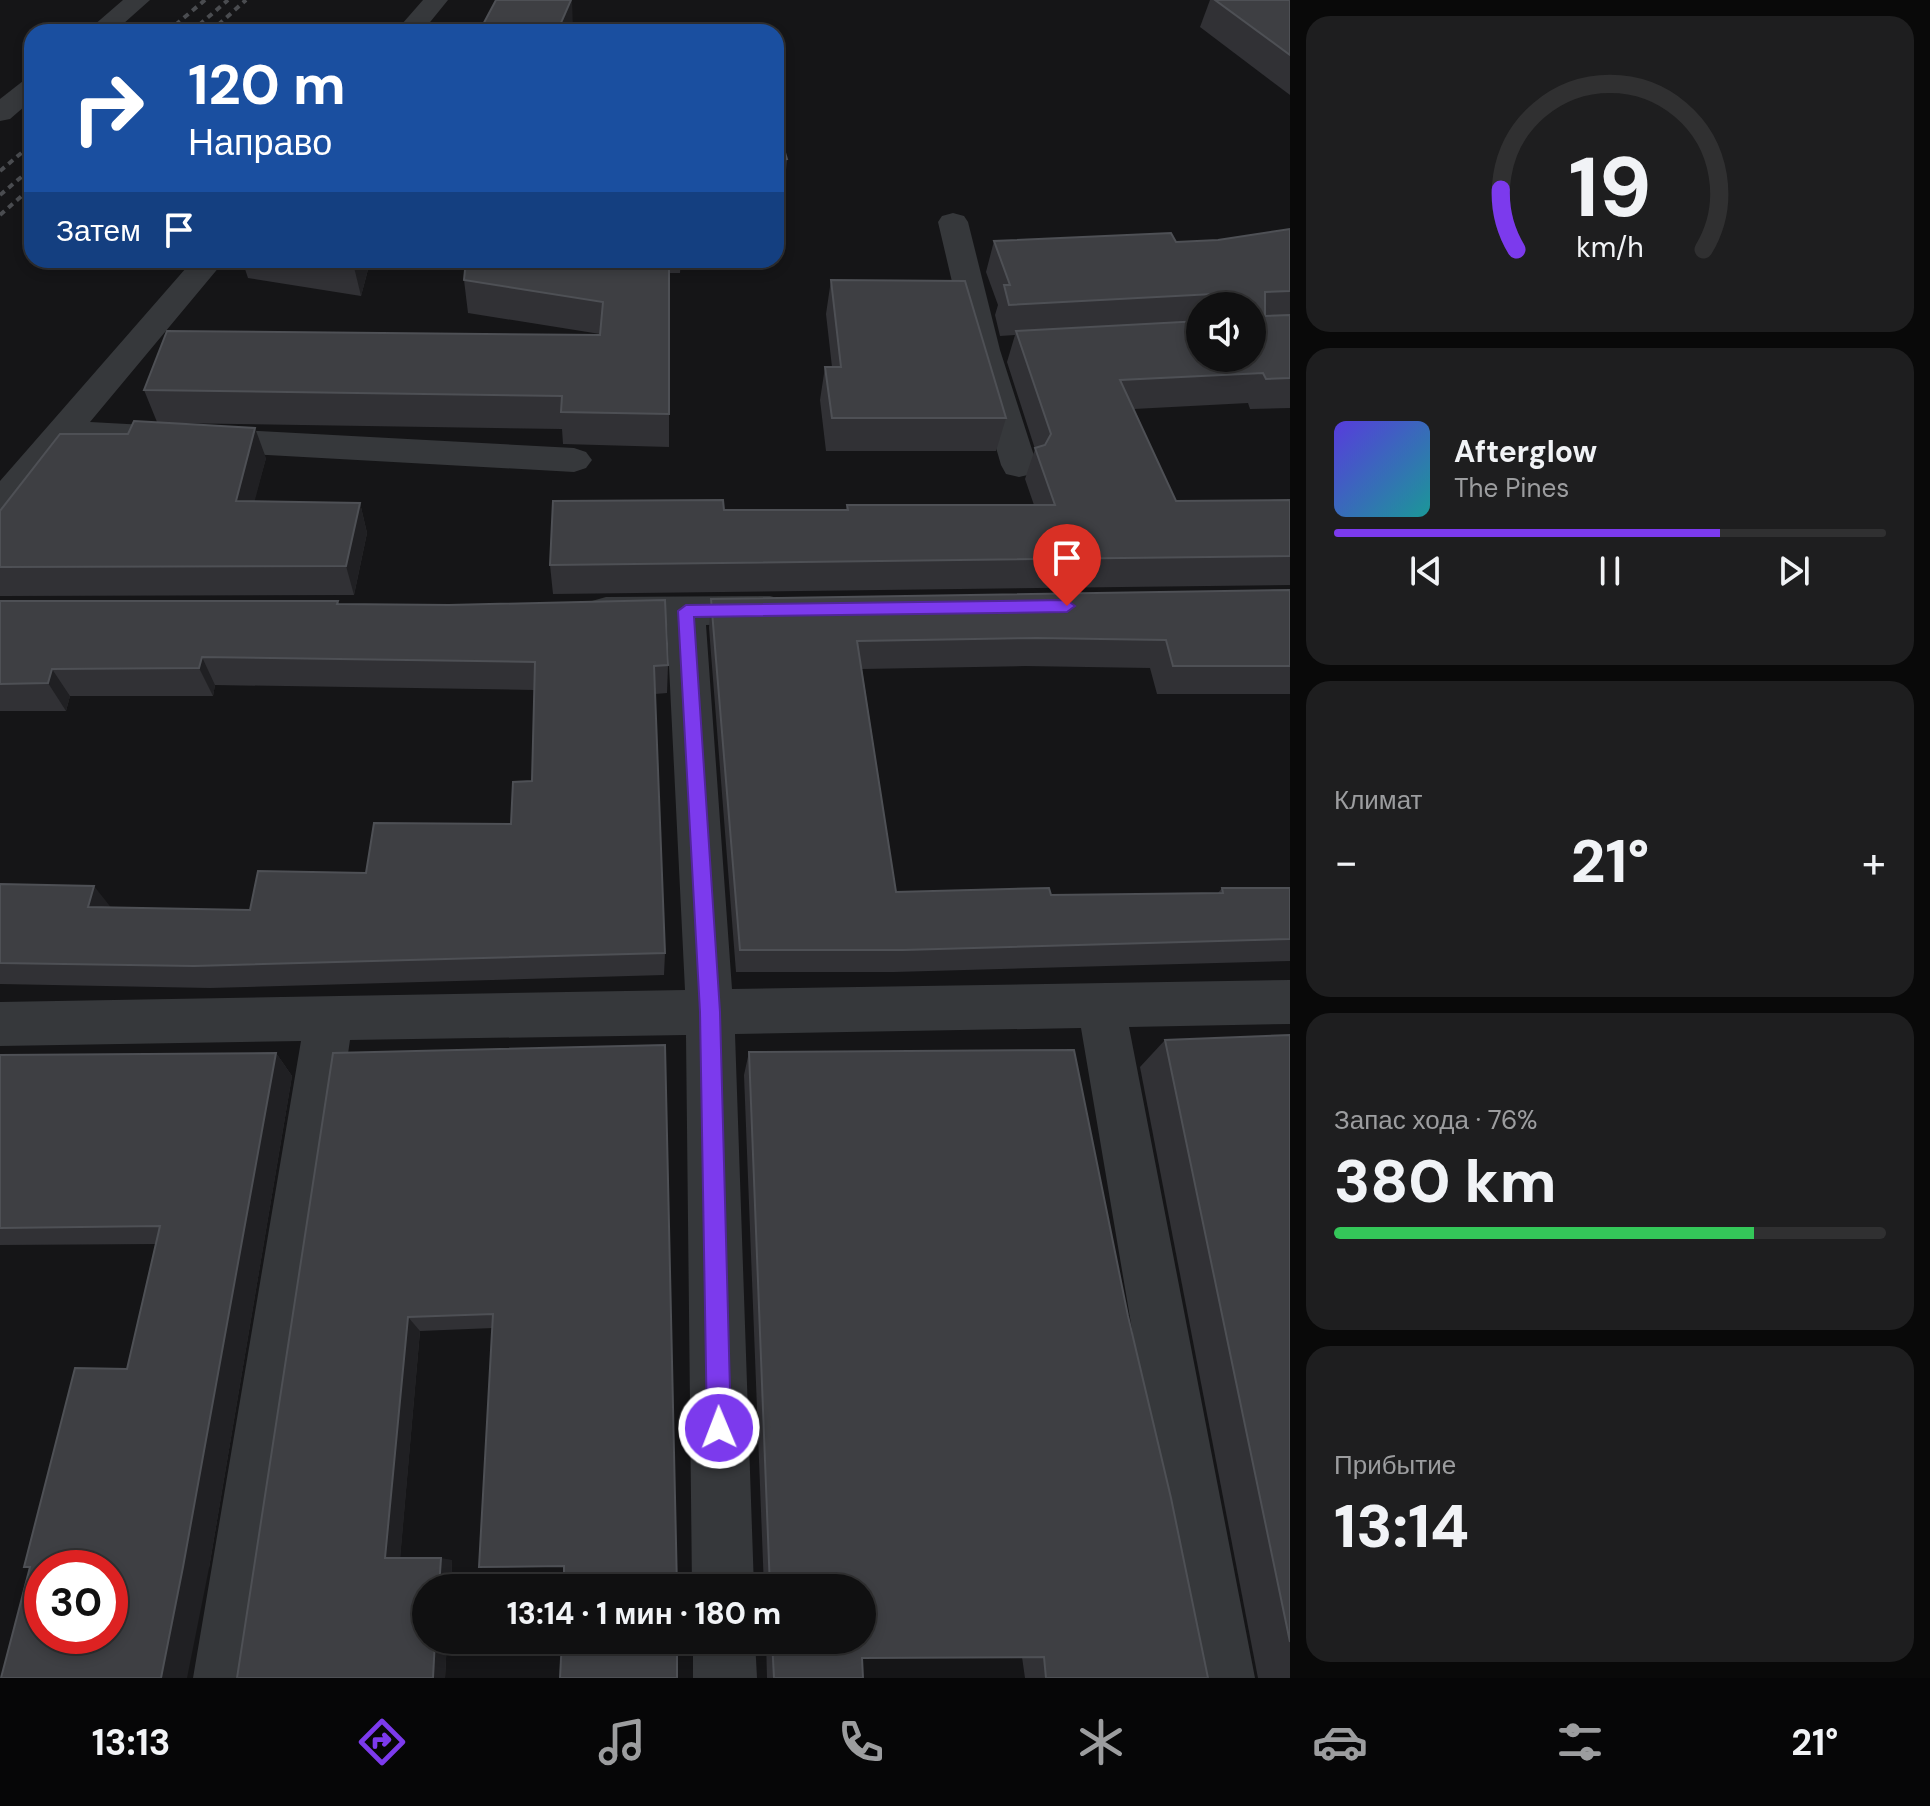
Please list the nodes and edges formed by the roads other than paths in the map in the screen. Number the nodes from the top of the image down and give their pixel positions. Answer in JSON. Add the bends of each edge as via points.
{"nodes":[{"id":1,"x":138,"y":0,"type":"edge"},
{"id":2,"x":436,"y":0,"type":"edge"},
{"id":3,"x":109,"y":24,"type":"edge"},
{"id":4,"x":415,"y":24,"type":"edge"},
{"id":5,"x":24,"y":94,"type":"edge"},
{"id":6,"x":0,"y":113,"type":"edge"},
{"id":7,"x":953,"y":222,"type":"dead end"},
{"id":8,"x":203,"y":268,"type":"edge"},
{"id":9,"x":60,"y":432,"type":"junction"},
{"id":10,"x":574,"y":460,"type":"dead end"},
{"id":11,"x":1019,"y":465,"type":"dead end"},
{"id":12,"x":0,"y":505,"type":"edge"},
{"id":13,"x":813,"y":609,"type":"edge"},
{"id":14,"x":574,"y":611,"type":"edge"},
{"id":15,"x":686,"y":611,"type":"junction"},
{"id":16,"x":1290,"y":1002,"type":"edge"},
{"id":17,"x":1101,"y":1006,"type":"junction"},
{"id":18,"x":710,"y":1012,"type":"junction"},
{"id":19,"x":329,"y":1019,"type":"junction"},
{"id":20,"x":0,"y":1024,"type":"edge"},
{"id":21,"x":723,"y":1574,"type":"edge"},
{"id":22,"x":724,"y":1654,"type":"edge"},
{"id":23,"x":225,"y":1678,"type":"edge"},
{"id":24,"x":725,"y":1678,"type":"edge"},
{"id":25,"x":1223,"y":1678,"type":"edge"}],
"edges":[{"from":1,"to":3,"type":"street"},
{"from":2,"to":4,"type":"street"},
{"from":5,"to":6,"type":"street"},
{"from":7,"to":11,"type":"street","via":[[999,350]]},
{"from":8,"to":9,"type":"street"},
{"from":9,"to":10,"type":"street"},
{"from":9,"to":12,"type":"street"},
{"from":13,"to":15,"type":"street"},
{"from":14,"to":15,"type":"street"},
{"from":15,"to":18,"type":"street"},
{"from":16,"to":17,"type":"street"},
{"from":17,"to":18,"type":"street"},
{"from":17,"to":25,"type":"street"},
{"from":18,"to":19,"type":"street"},
{"from":18,"to":21,"type":"street"},
{"from":19,"to":20,"type":"street"},
{"from":19,"to":23,"type":"street"},
{"from":22,"to":24,"type":"street"}]}
